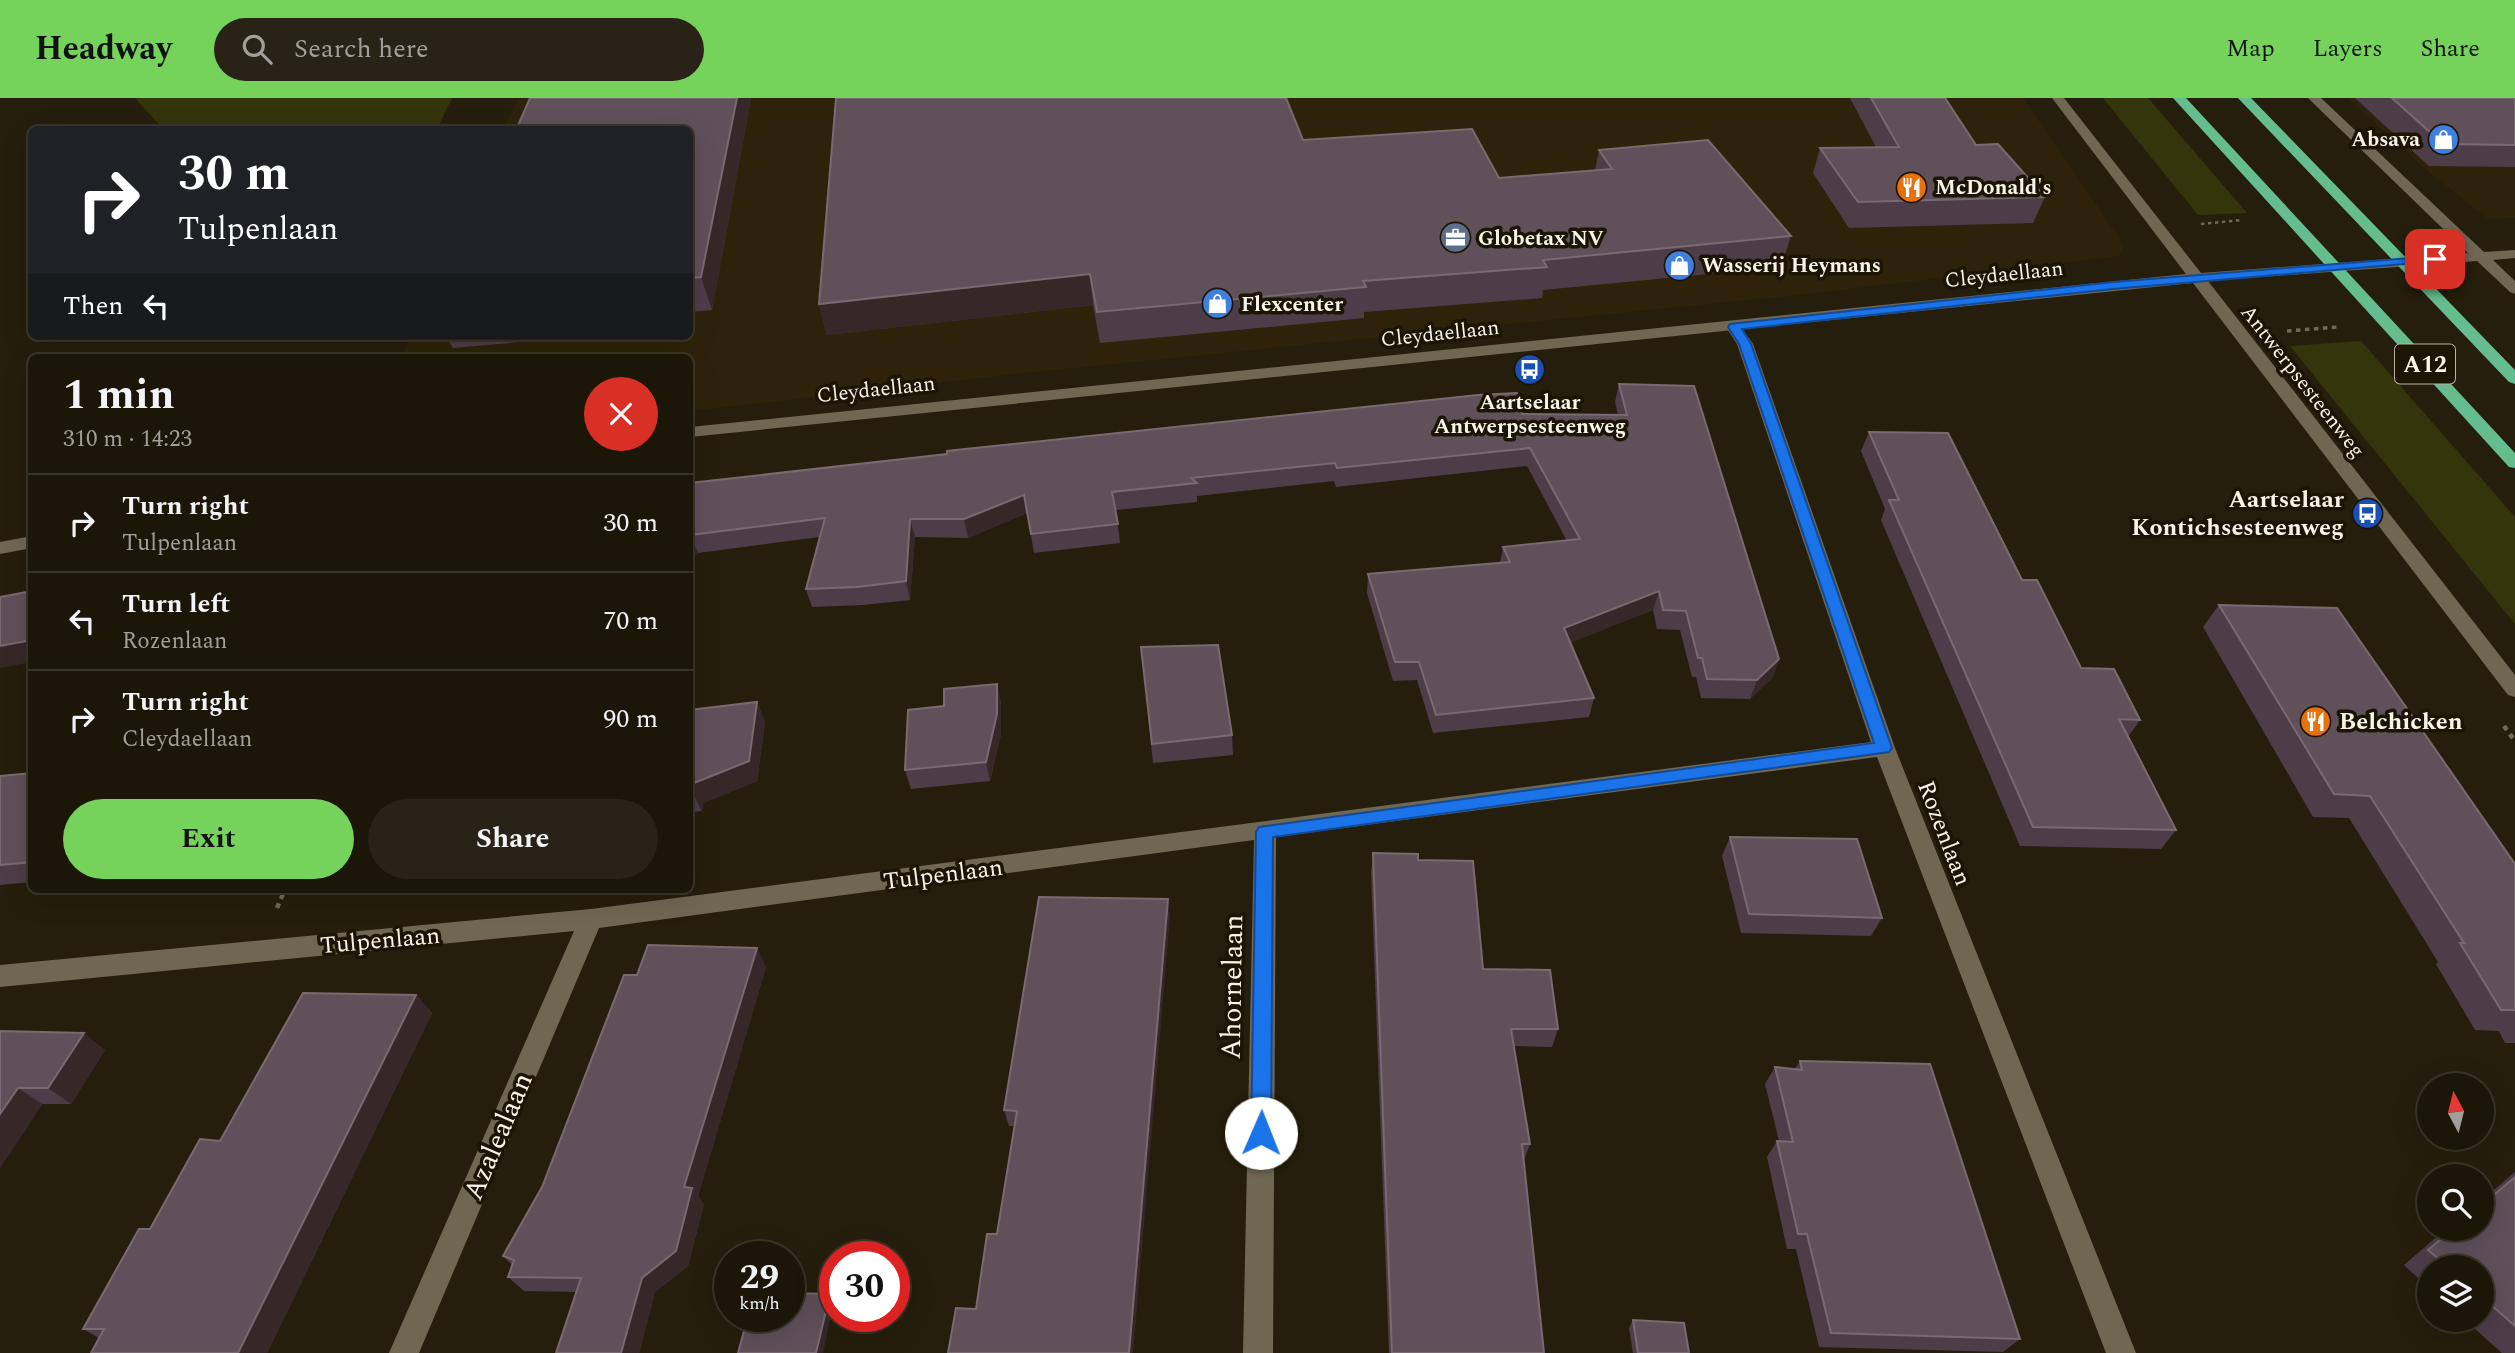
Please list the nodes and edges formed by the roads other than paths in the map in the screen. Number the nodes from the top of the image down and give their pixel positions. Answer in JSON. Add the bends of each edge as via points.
{"nodes":[{"id":1,"x":2058,"y":98,"type":"edge"},
{"id":2,"x":2179,"y":98,"type":"edge"},
{"id":3,"x":2244,"y":98,"type":"edge"},
{"id":4,"x":2314,"y":98,"type":"edge"},
{"id":5,"x":2515,"y":254,"type":"edge"},
{"id":6,"x":2482,"y":256,"type":"junction"},
{"id":7,"x":2400,"y":261,"type":"junction"},
{"id":8,"x":2333,"y":266,"type":"junction"},
{"id":9,"x":2195,"y":279,"type":"junction"},
{"id":10,"x":2515,"y":289,"type":"edge"},
{"id":11,"x":1734,"y":327,"type":"junction"},
{"id":12,"x":2515,"y":379,"type":"edge"},
{"id":13,"x":693,"y":432,"type":"edge"},
{"id":14,"x":2515,"y":463,"type":"edge"},
{"id":15,"x":28,"y":543,"type":"edge"},
{"id":16,"x":0,"y":548,"type":"edge"},
{"id":17,"x":2515,"y":690,"type":"edge"},
{"id":18,"x":1884,"y":748,"type":"junction"},
{"id":19,"x":1265,"y":832,"type":"junction"},
{"id":20,"x":590,"y":919,"type":"junction"},
{"id":21,"x":0,"y":975,"type":"edge"},
{"id":22,"x":404,"y":1353,"type":"edge"},
{"id":23,"x":1258,"y":1353,"type":"edge"},
{"id":24,"x":2121,"y":1353,"type":"edge"}],
"edges":[{"from":1,"to":9,"type":"street","name":"Antwerpsesteenweg"},
{"from":2,"to":8,"type":"highway","number":"A12"},
{"from":3,"to":7,"type":"highway","number":"A12"},
{"from":4,"to":6,"type":"street"},
{"from":5,"to":6,"type":"street","name":"Cleydaellaan"},
{"from":6,"to":7,"type":"street","name":"Cleydaellaan"},
{"from":6,"to":10,"type":"street"},
{"from":7,"to":8,"type":"street","name":"Cleydaellaan"},
{"from":7,"to":12,"type":"highway","number":"A12"},
{"from":8,"to":9,"type":"street","name":"Cleydaellaan"},
{"from":8,"to":14,"type":"highway","number":"A12"},
{"from":9,"to":11,"type":"street","name":"Cleydaellaan"},
{"from":9,"to":17,"type":"street","name":"Antwerpsesteenweg"},
{"from":11,"to":13,"type":"street","name":"Cleydaellaan"},
{"from":11,"to":18,"type":"street","name":"Rozenlaan","via":[[1745,344]]},
{"from":15,"to":16,"type":"street"},
{"from":18,"to":19,"type":"street","name":"Tulpenlaan"},
{"from":18,"to":24,"type":"street","name":"Rozenlaan"},
{"from":19,"to":20,"type":"street","name":"Tulpenlaan"},
{"from":19,"to":23,"type":"street","name":"Ahornelaan"},
{"from":20,"to":21,"type":"street","name":"Tulpenlaan"},
{"from":20,"to":22,"type":"street","name":"Azalealaan"}]}
